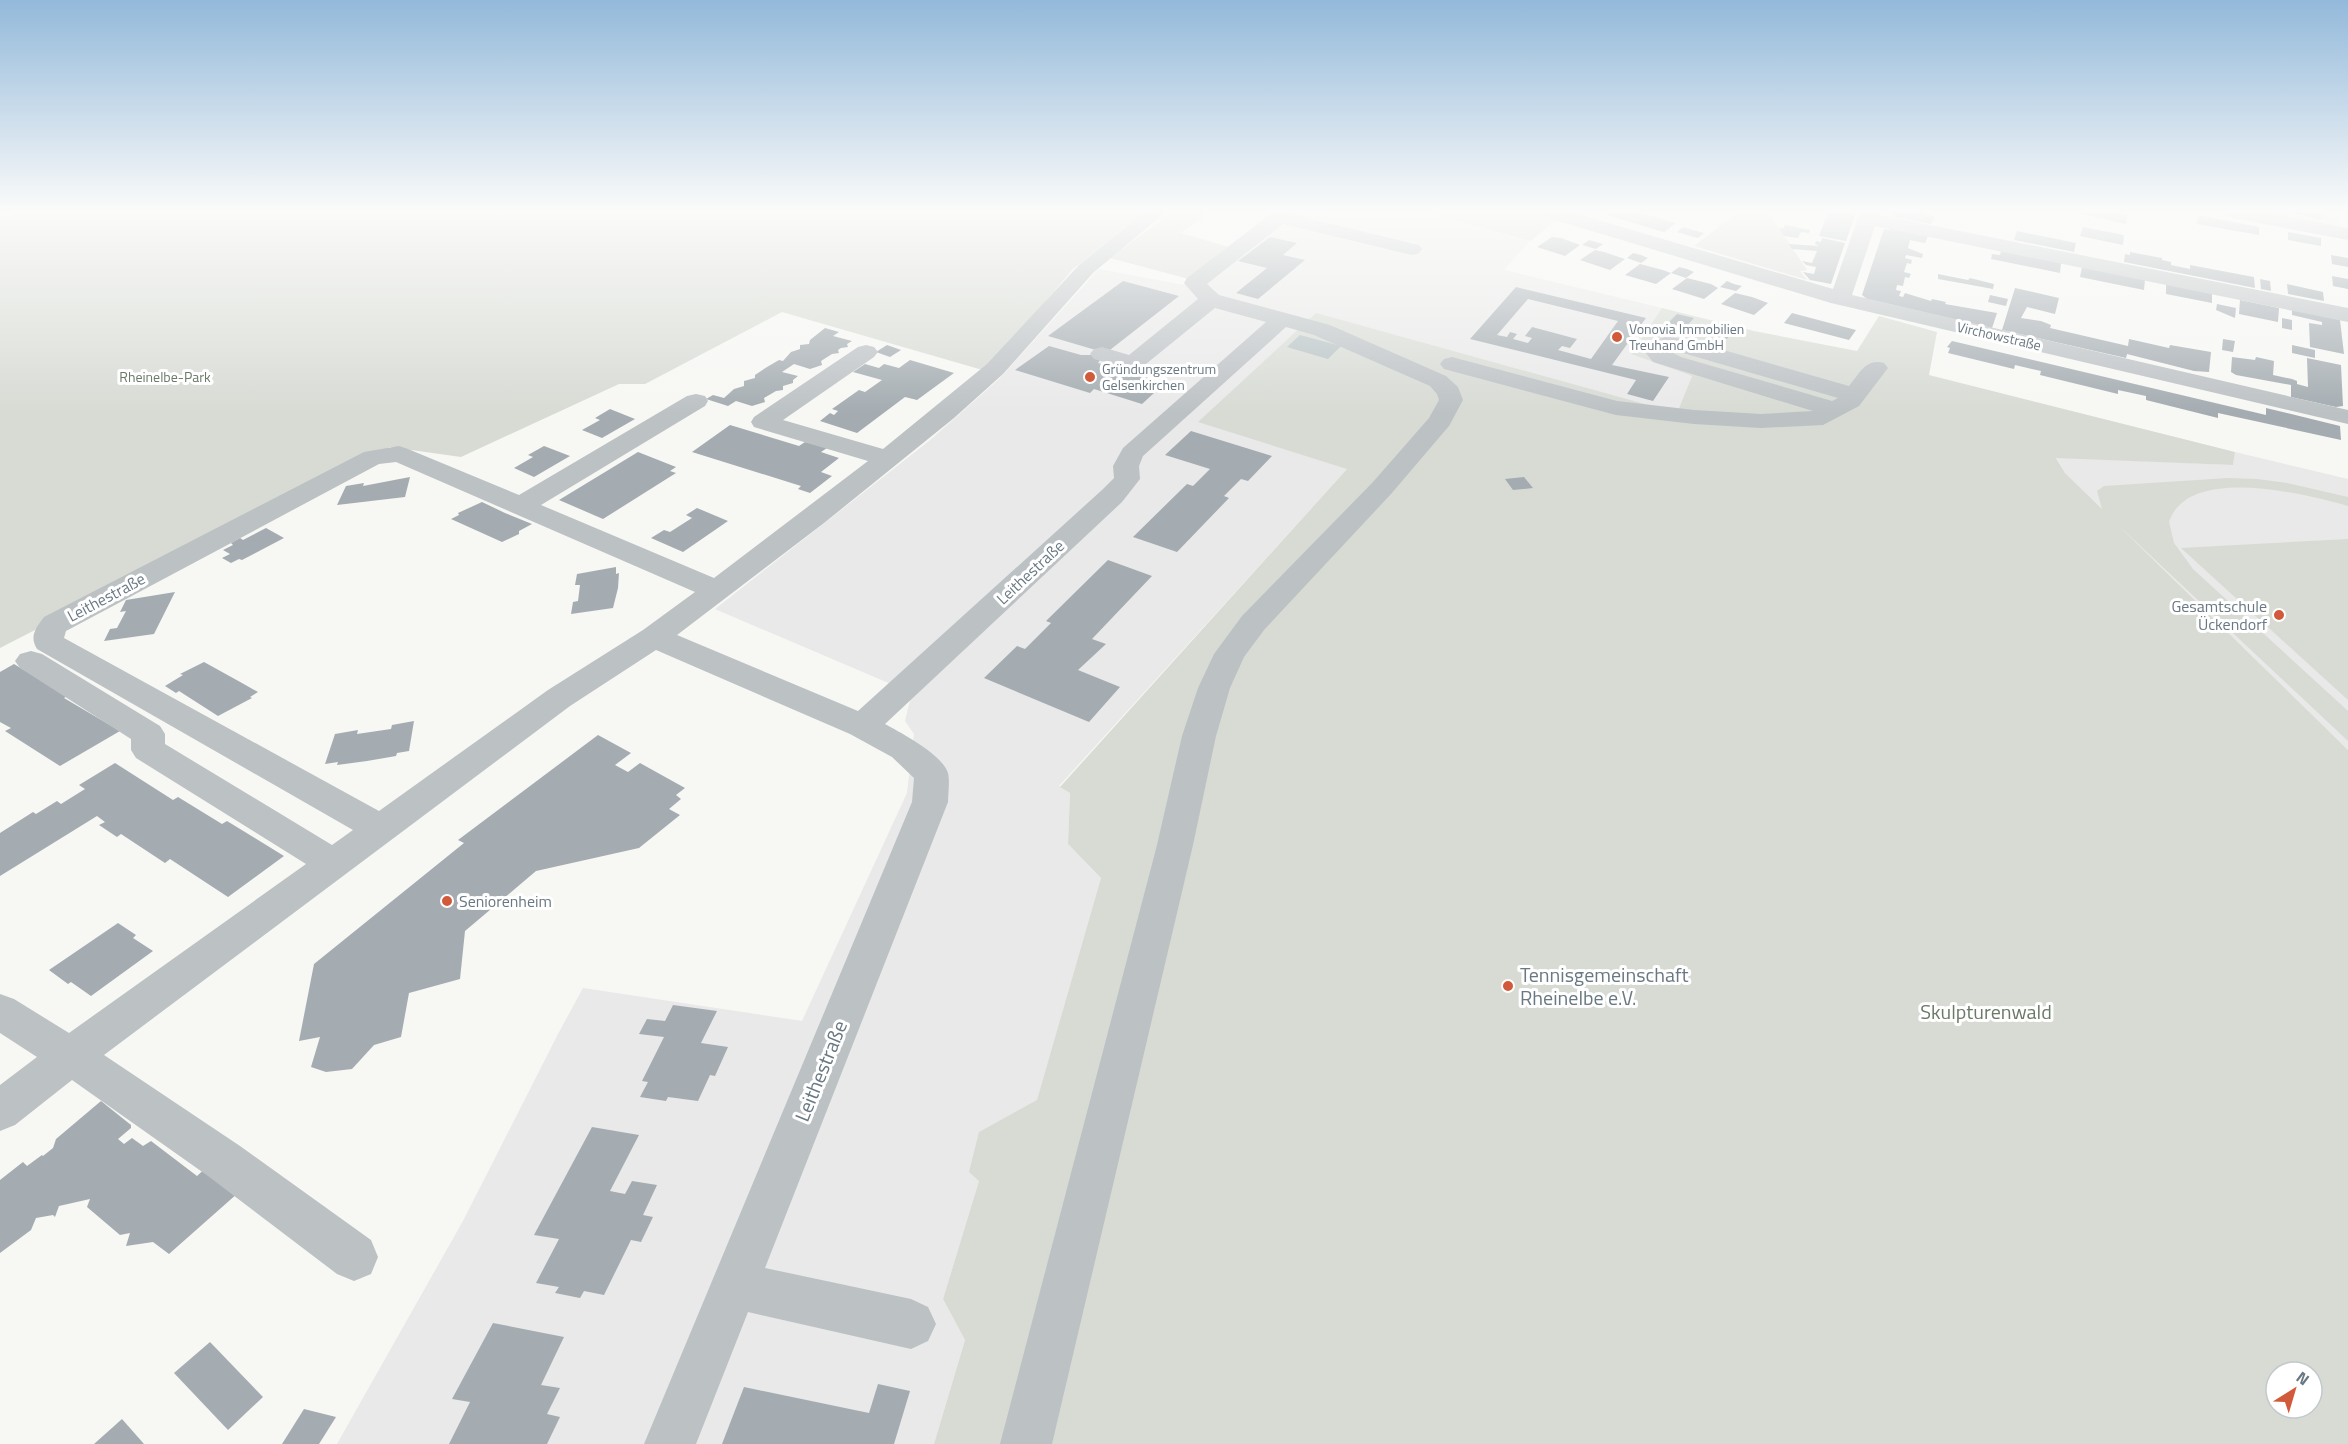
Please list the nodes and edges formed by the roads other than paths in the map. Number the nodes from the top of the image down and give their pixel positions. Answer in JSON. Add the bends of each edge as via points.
{"nodes":[{"id":1,"x":1077,"y":279,"type":"edge"},
{"id":2,"x":1200,"y":279,"type":"edge"},
{"id":3,"x":1776,"y":279,"type":"edge"},
{"id":4,"x":1847,"y":279,"type":"edge"},
{"id":5,"x":2177,"y":279,"type":"edge"},
{"id":6,"x":1839,"y":298,"type":"junction"},
{"id":7,"x":1211,"y":300,"type":"junction"},
{"id":8,"x":2348,"y":315,"type":"edge"},
{"id":9,"x":1282,"y":319,"type":"junction"},
{"id":10,"x":866,"y":352,"type":"dead end"},
{"id":11,"x":1102,"y":354,"type":"dead end"},
{"id":12,"x":1452,"y":364,"type":"dead end"},
{"id":13,"x":1876,"y":368,"type":"dead end"},
{"id":14,"x":1855,"y":394,"type":"junction"},
{"id":15,"x":696,"y":401,"type":"dead end"},
{"id":16,"x":1834,"y":409,"type":"junction"},
{"id":17,"x":2348,"y":417,"type":"edge"},
{"id":18,"x":888,"y":459,"type":"junction"},
{"id":19,"x":522,"y":505,"type":"junction"},
{"id":20,"x":717,"y":590,"type":"junction"},
{"id":21,"x":654,"y":637,"type":"junction"},
{"id":22,"x":31,"y":661,"type":"dead end"},
{"id":23,"x":862,"y":726,"type":"junction"},
{"id":24,"x":382,"y":829,"type":"junction"},
{"id":25,"x":335,"y":864,"type":"junction"},
{"id":26,"x":0,"y":1011,"type":"edge"},
{"id":27,"x":71,"y":1056,"type":"junction"},
{"id":28,"x":0,"y":1111,"type":"edge"},
{"id":29,"x":354,"y":1257,"type":"dead end"},
{"id":30,"x":734,"y":1285,"type":"junction"},
{"id":31,"x":911,"y":1324,"type":"dead end"},
{"id":32,"x":670,"y":1444,"type":"edge"},
{"id":33,"x":1026,"y":1444,"type":"edge"}],
"edges":[{"from":1,"to":18,"type":"street","via":[[995,369]]},
{"from":2,"to":7,"type":"street","via":[[1195,283]]},
{"from":3,"to":6,"type":"street","name":"Virchowstraße"},
{"from":4,"to":6,"type":"street"},
{"from":5,"to":8,"type":"street"},
{"from":6,"to":17,"type":"street","name":"Virchowstraße"},
{"from":7,"to":9,"type":"street"},
{"from":7,"to":11,"type":"street","via":[[1133,363]]},
{"from":9,"to":23,"type":"street","name":"Leithestraße","via":[[1132,453],[1126,466],[1127,479],[1112,496]]},
{"from":9,"to":33,"type":"street","via":[[1322,330],[1438,381],[1449,392],[1450,400],[1438,424],[1382,488],[1253,623],[1230,654],[1214,688]]},
{"from":10,"to":18,"type":"street","via":[[763,422]]},
{"from":12,"to":16,"type":"street","via":[[1616,408],[1761,422],[1814,420]]},
{"from":13,"to":14,"type":"street"},
{"from":14,"to":16,"type":"street"},
{"from":14,"to":16,"type":"street","via":[[1677,344],[1658,347],[1661,357],[1673,362]]},
{"from":15,"to":19,"type":"street"},
{"from":18,"to":20,"type":"street"},
{"from":19,"to":20,"type":"street","name":"Leithestraße"},
{"from":19,"to":24,"type":"street","name":"Leithestraße","via":[[399,454],[373,457],[55,624],[49,632],[48,642]]},
{"from":20,"to":21,"type":"street"},
{"from":21,"to":23,"type":"street","name":"Leithestraße"},
{"from":21,"to":24,"type":"street","via":[[560,698]]},
{"from":22,"to":25,"type":"street","via":[[148,734],[148,750]]},
{"from":23,"to":30,"type":"street","name":"Leithestraße","via":[[904,749],[931,774],[930,802]]},
{"from":24,"to":25,"type":"street"},
{"from":25,"to":27,"type":"street"},
{"from":26,"to":27,"type":"street"},
{"from":27,"to":28,"type":"street"},
{"from":27,"to":29,"type":"street","via":[[270,1193]]},
{"from":30,"to":31,"type":"street"},
{"from":30,"to":32,"type":"street","name":"Leithestraße"}]}
